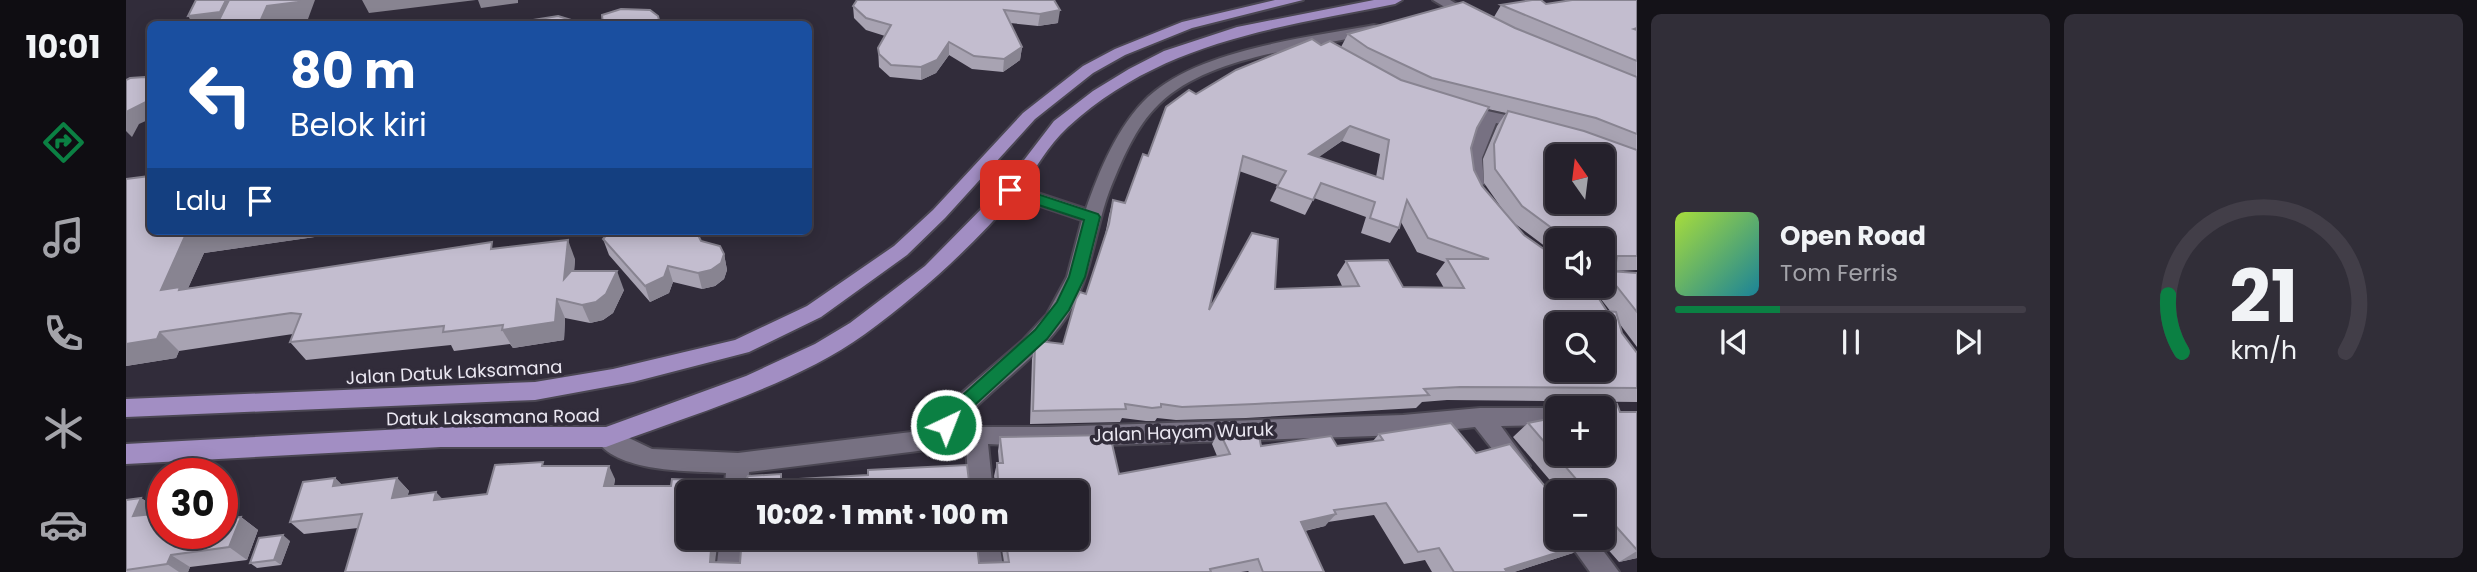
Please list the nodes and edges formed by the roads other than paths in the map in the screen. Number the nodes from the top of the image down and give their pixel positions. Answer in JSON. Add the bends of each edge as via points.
{"nodes":[{"id":1,"x":1296,"y":0,"type":"edge"},
{"id":2,"x":1395,"y":0,"type":"edge"},
{"id":3,"x":1333,"y":5,"type":"edge"},
{"id":4,"x":1442,"y":7,"type":"edge"},
{"id":5,"x":1288,"y":20,"type":"junction"},
{"id":6,"x":1395,"y":24,"type":"edge"},
{"id":7,"x":1490,"y":27,"type":"edge"},
{"id":8,"x":1241,"y":30,"type":"junction"},
{"id":9,"x":1315,"y":40,"type":"junction"},
{"id":10,"x":1268,"y":51,"type":"junction"},
{"id":11,"x":1334,"y":54,"type":"edge"},
{"id":12,"x":1439,"y":104,"type":"edge"},
{"id":13,"x":1492,"y":117,"type":"junction"},
{"id":14,"x":1546,"y":130,"type":"edge"},
{"id":15,"x":1010,"y":190,"type":"junction"},
{"id":16,"x":1485,"y":201,"type":"edge"},
{"id":17,"x":1092,"y":217,"type":"junction"},
{"id":18,"x":126,"y":408,"type":"edge"},
{"id":19,"x":1545,"y":416,"type":"edge"},
{"id":20,"x":1479,"y":417,"type":"junction"},
{"id":21,"x":976,"y":434,"type":"junction"},
{"id":22,"x":606,"y":437,"type":"junction"},
{"id":23,"x":932,"y":442,"type":"junction"},
{"id":24,"x":126,"y":454,"type":"edge"},
{"id":25,"x":738,"y":463,"type":"junction"},
{"id":26,"x":737,"y":480,"type":"edge"},
{"id":27,"x":980,"y":480,"type":"edge"},
{"id":28,"x":1531,"y":481,"type":"edge"},
{"id":29,"x":731,"y":550,"type":"edge"},
{"id":30,"x":988,"y":550,"type":"edge"},
{"id":31,"x":1588,"y":550,"type":"edge"},
{"id":32,"x":729,"y":572,"type":"edge"},
{"id":33,"x":992,"y":572,"type":"edge"},
{"id":34,"x":1606,"y":572,"type":"edge"}],
"edges":[{"from":1,"to":18,"type":"highway","name":"Jalan Datuk Laksamana","via":[[1222,13],[1161,32],[1073,77],[1029,116],[932,222],[881,267],[812,313],[742,346],[588,384],[535,391]]},
{"from":2,"to":3,"type":"highway","name":"Datuk Laksamana Road"},
{"from":3,"to":5,"type":"highway","name":"Datuk Laksamana Road"},
{"from":4,"to":7,"type":"street"},
{"from":5,"to":8,"type":"highway","name":"Datuk Laksamana Road"},
{"from":5,"to":9,"type":"street"},
{"from":6,"to":9,"type":"street"},
{"from":8,"to":10,"type":"street"},
{"from":8,"to":15,"type":"highway","name":"Datuk Laksamana Road","via":[[1169,54],[1098,94],[1060,125]]},
{"from":9,"to":10,"type":"street"},
{"from":9,"to":11,"type":"street"},
{"from":10,"to":17,"type":"street","via":[[1182,80],[1154,100],[1110,169]]},
{"from":12,"to":13,"type":"street"},
{"from":13,"to":14,"type":"street"},
{"from":13,"to":16,"type":"street","via":[[1471,173]]},
{"from":15,"to":17,"type":"street"},
{"from":15,"to":22,"type":"highway","name":"Datuk Laksamana Road","via":[[932,271],[857,329],[753,382]]},
{"from":17,"to":23,"type":"street","via":[[1077,277],[1064,305],[1041,334],[960,408]]},
{"from":19,"to":20,"type":"street","name":"Jalan Hayam Wuruk"},
{"from":20,"to":21,"type":"street","name":"Jalan Hayam Wuruk","via":[[1402,425],[1048,437]]},
{"from":20,"to":28,"type":"street"},
{"from":21,"to":23,"type":"street","name":"Jalan Hayam Wuruk"},
{"from":21,"to":27,"type":"street"},
{"from":22,"to":24,"type":"highway","name":"Datuk Laksamana Road","via":[[441,437]]},
{"from":22,"to":25,"type":"street","name":"Jalan Hayam Wuruk","via":[[652,458]]},
{"from":23,"to":25,"type":"street","name":"Jalan Hayam Wuruk"},
{"from":25,"to":26,"type":"street"},
{"from":29,"to":32,"type":"street"},
{"from":30,"to":33,"type":"street"},
{"from":31,"to":34,"type":"street"}]}
